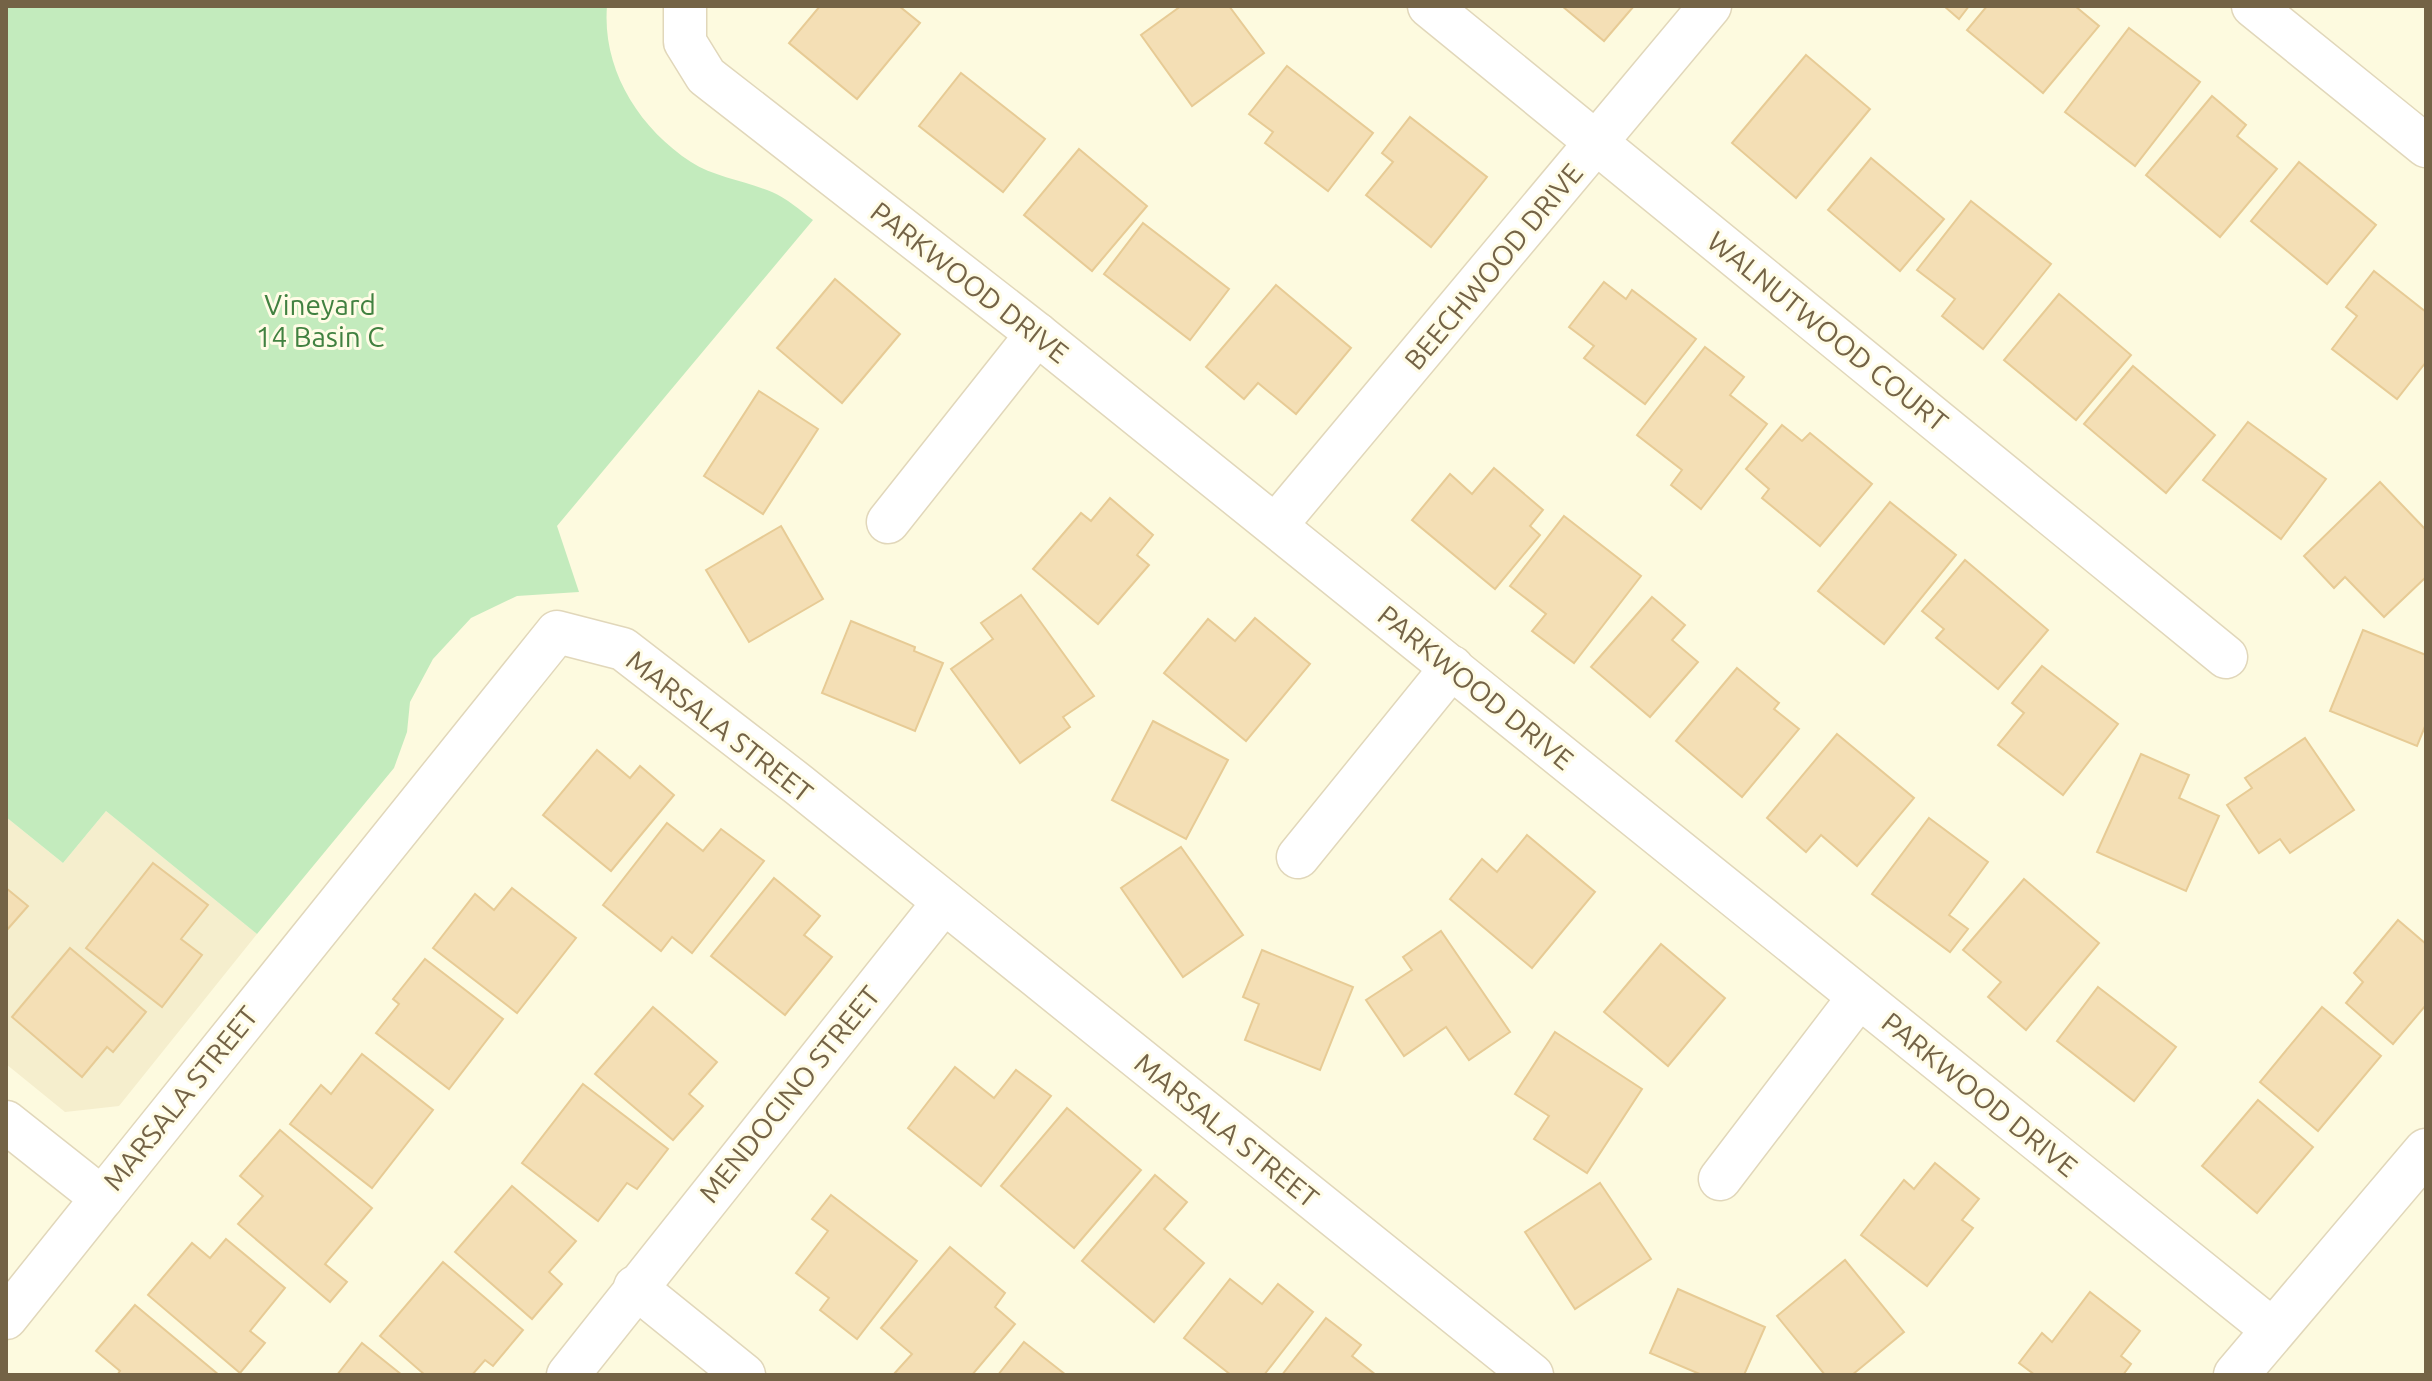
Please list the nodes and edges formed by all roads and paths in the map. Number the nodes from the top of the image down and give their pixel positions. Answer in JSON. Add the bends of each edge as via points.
{"nodes":[{"id":1,"x":1429,"y":6,"type":"edge"},
{"id":2,"x":1710,"y":6,"type":"edge"},
{"id":3,"x":2253,"y":6,"type":"edge"},
{"id":4,"x":685,"y":24,"type":"edge"},
{"id":5,"x":1596,"y":142,"type":"junction"},
{"id":6,"x":2426,"y":146,"type":"edge"},
{"id":7,"x":1037,"y":334,"type":"junction"},
{"id":8,"x":888,"y":522,"type":"dead end"},
{"id":9,"x":1276,"y":525,"type":"junction"},
{"id":10,"x":2226,"y":657,"type":"dead end"},
{"id":11,"x":1452,"y":667,"type":"junction"},
{"id":12,"x":1298,"y":857,"type":"dead end"},
{"id":13,"x":944,"y":902,"type":"junction"},
{"id":14,"x":1859,"y":997,"type":"junction"},
{"id":15,"x":6,"y":1122,"type":"edge"},
{"id":16,"x":2426,"y":1151,"type":"edge"},
{"id":17,"x":1720,"y":1179,"type":"dead end"},
{"id":18,"x":102,"y":1198,"type":"junction"},
{"id":19,"x":635,"y":1287,"type":"junction"},
{"id":20,"x":6,"y":1318,"type":"edge"},
{"id":21,"x":2273,"y":1330,"type":"junction"},
{"id":22,"x":568,"y":1375,"type":"edge"},
{"id":23,"x":744,"y":1375,"type":"edge"},
{"id":24,"x":1532,"y":1375,"type":"edge"},
{"id":25,"x":2236,"y":1375,"type":"edge"}],
"edges":[{"from":1,"to":5,"type":"street","name":"WALNUTWOOD COURT"},
{"from":2,"to":5,"type":"street","name":"BEECHWOOD DRIVE"},
{"from":3,"to":6,"type":"street"},
{"from":4,"to":7,"type":"street","name":"PARKWOOD DRIVE","via":[[706,76]]},
{"from":5,"to":9,"type":"street","name":"BEECHWOOD DRIVE"},
{"from":5,"to":10,"type":"street","name":"WALNUTWOOD COURT"},
{"from":7,"to":8,"type":"street"},
{"from":7,"to":9,"type":"street","name":"PARKWOOD DRIVE"},
{"from":9,"to":11,"type":"street","name":"PARKWOOD DRIVE"},
{"from":11,"to":12,"type":"street"},
{"from":11,"to":14,"type":"street","name":"PARKWOOD DRIVE"},
{"from":13,"to":18,"type":"street","name":"MARSALA STREET","via":[[623,649],[557,632]]},
{"from":13,"to":19,"type":"street","name":"MENDOCINO STREET"},
{"from":13,"to":24,"type":"street","name":"MARSALA STREET"},
{"from":14,"to":17,"type":"street"},
{"from":14,"to":21,"type":"street","name":"PARKWOOD DRIVE"},
{"from":15,"to":18,"type":"street","name":"MARSALA STREET"},
{"from":16,"to":21,"type":"street"},
{"from":18,"to":20,"type":"street"},
{"from":19,"to":22,"type":"street","name":"MENDOCINO STREET"},
{"from":19,"to":23,"type":"street"},
{"from":21,"to":25,"type":"street"}]}
